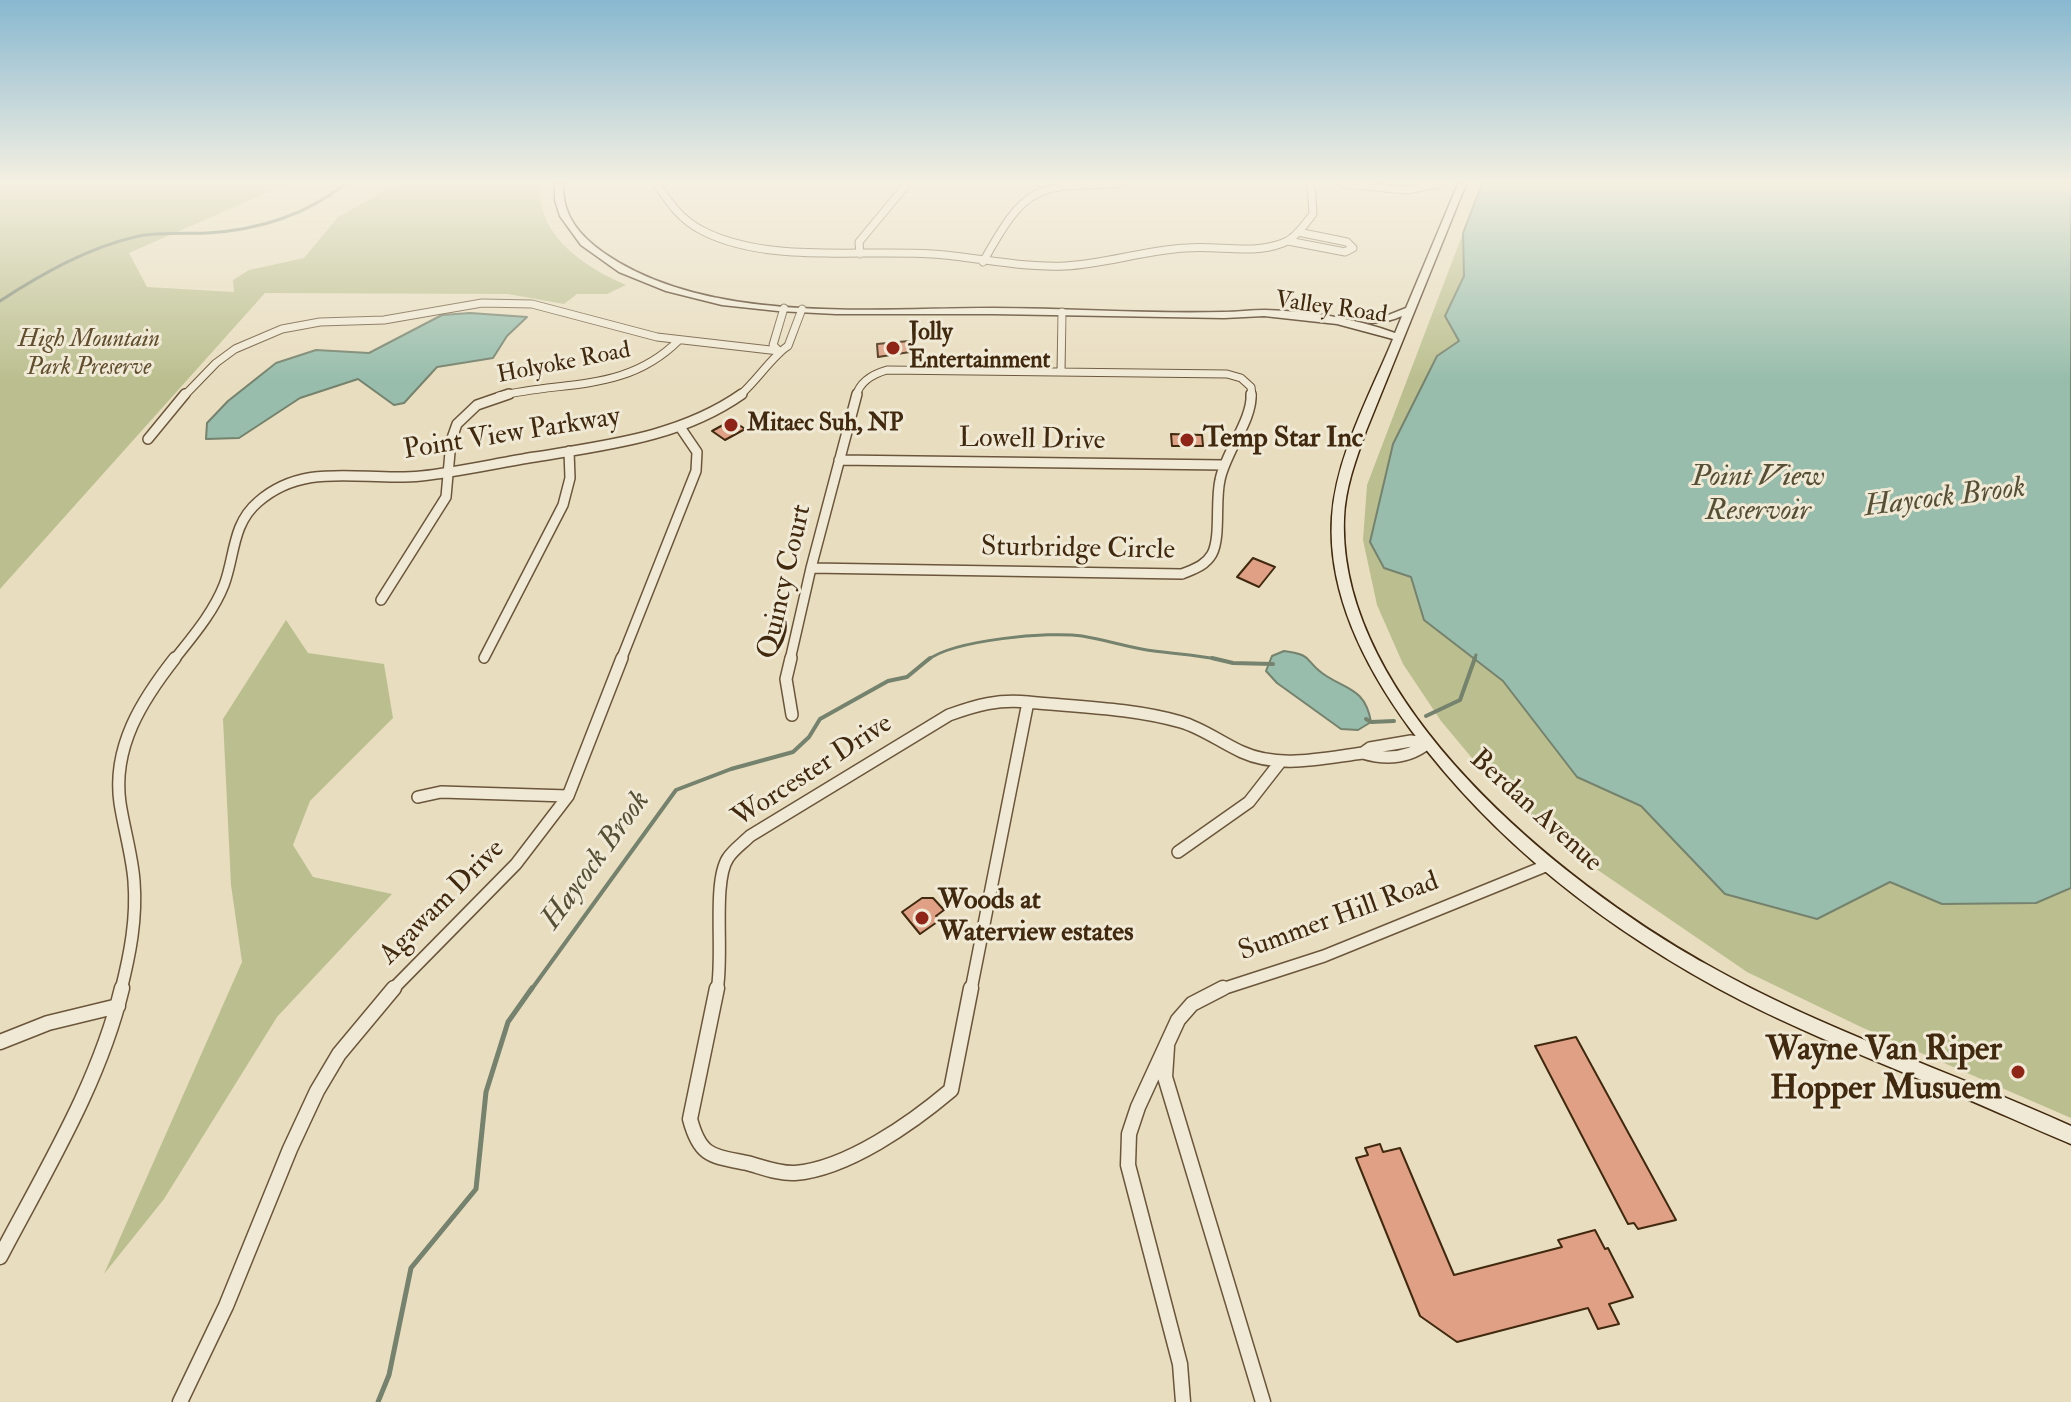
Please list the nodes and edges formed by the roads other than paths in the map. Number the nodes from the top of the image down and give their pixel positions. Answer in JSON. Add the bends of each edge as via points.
{"nodes":[{"id":1,"x":592,"y":249,"type":"edge"},
{"id":2,"x":783,"y":249,"type":"edge"},
{"id":3,"x":860,"y":249,"type":"edge"},
{"id":4,"x":991,"y":249,"type":"edge"},
{"id":5,"x":1173,"y":249,"type":"edge"},
{"id":6,"x":1435,"y":249,"type":"edge"},
{"id":7,"x":860,"y":254,"type":"junction"},
{"id":8,"x":983,"y":262,"type":"junction"},
{"id":9,"x":784,"y":308,"type":"junction"},
{"id":10,"x":802,"y":309,"type":"junction"},
{"id":11,"x":1410,"y":310,"type":"junction"},
{"id":12,"x":1062,"y":312,"type":"junction"},
{"id":13,"x":1224,"y":315,"type":"junction"},
{"id":14,"x":1287,"y":315,"type":"junction"},
{"id":15,"x":1399,"y":338,"type":"junction"},
{"id":16,"x":679,"y":340,"type":"junction"},
{"id":17,"x":779,"y":351,"type":"junction"},
{"id":18,"x":1061,"y":372,"type":"junction"},
{"id":19,"x":680,"y":427,"type":"junction"},
{"id":20,"x":148,"y":439,"type":"dead end"},
{"id":21,"x":569,"y":451,"type":"junction"},
{"id":22,"x":839,"y":460,"type":"junction"},
{"id":23,"x":1224,"y":465,"type":"junction"},
{"id":24,"x":448,"y":472,"type":"junction"},
{"id":25,"x":811,"y":568,"type":"junction"},
{"id":26,"x":381,"y":600,"type":"dead end"},
{"id":27,"x":484,"y":658,"type":"dead end"},
{"id":28,"x":1028,"y":702,"type":"junction"},
{"id":29,"x":792,"y":715,"type":"dead end"},
{"id":30,"x":1428,"y":743,"type":"junction"},
{"id":31,"x":1281,"y":761,"type":"junction"},
{"id":32,"x":568,"y":796,"type":"junction"},
{"id":33,"x":418,"y":797,"type":"dead end"},
{"id":34,"x":1178,"y":852,"type":"dead end"},
{"id":35,"x":1548,"y":865,"type":"junction"},
{"id":36,"x":118,"y":1006,"type":"junction"},
{"id":37,"x":1167,"y":1041,"type":"junction"},
{"id":38,"x":0,"y":1042,"type":"edge"},
{"id":39,"x":2071,"y":1135,"type":"edge"},
{"id":40,"x":0,"y":1257,"type":"edge"},
{"id":41,"x":180,"y":1402,"type":"edge"},
{"id":42,"x":1183,"y":1402,"type":"edge"},
{"id":43,"x":1263,"y":1402,"type":"edge"}],
"edges":[{"from":1,"to":9,"type":"main road","name":"Valley Road","via":[[616,267],[683,293]]},
{"from":2,"to":7,"type":"street"},
{"from":3,"to":7,"type":"street"},
{"from":4,"to":8,"type":"street"},
{"from":5,"to":8,"type":"street","via":[[1069,266]]},
{"from":6,"to":11,"type":"main road","name":"Berdan Avenue"},
{"from":7,"to":8,"type":"street","via":[[931,254]]},
{"from":9,"to":10,"type":"main road","name":"Valley Road"},
{"from":9,"to":17,"type":"street","via":[[773,345]]},
{"from":10,"to":12,"type":"main road","name":"Valley Road"},
{"from":10,"to":17,"type":"street","name":"Point View Parkway","via":[[788,346]]},
{"from":11,"to":14,"type":"main road","via":[[1376,320]]},
{"from":11,"to":15,"type":"main road","name":"Berdan Avenue"},
{"from":12,"to":13,"type":"main road","name":"Valley Road"},
{"from":12,"to":18,"type":"street"},
{"from":13,"to":14,"type":"main road","name":"Valley Road"},
{"from":13,"to":15,"type":"main road","name":"Valley Road"},
{"from":14,"to":15,"type":"main road","name":"Valley Road"},
{"from":15,"to":30,"type":"main road","name":"Berdan Avenue","via":[[1343,480],[1338,537],[1344,583],[1367,646]]},
{"from":16,"to":17,"type":"street"},
{"from":16,"to":20,"type":"street","via":[[516,302],[461,304],[387,320],[300,324],[252,340],[215,361]]},
{"from":16,"to":24,"type":"street","name":"Holyoke Road","via":[[662,358],[635,373],[483,402],[455,428]]},
{"from":17,"to":19,"type":"street","name":"Point View Parkway","via":[[728,404]]},
{"from":18,"to":22,"type":"street","name":"Sturbridge Circle","via":[[879,372],[858,389]]},
{"from":18,"to":23,"type":"street","name":"Sturbridge Circle","via":[[1241,378],[1251,387],[1253,399]]},
{"from":19,"to":21,"type":"street","name":"Point View Parkway"},
{"from":19,"to":32,"type":"street","name":"Agawam Drive","via":[[697,452],[696,471]]},
{"from":21,"to":24,"type":"street","name":"Point View Parkway"},
{"from":21,"to":27,"type":"street","via":[[563,505]]},
{"from":22,"to":23,"type":"street","name":"Lowell Drive"},
{"from":22,"to":25,"type":"street","name":"Quincy Court"},
{"from":23,"to":25,"type":"street","name":"Sturbridge Circle","via":[[1214,551],[1204,565],[1188,573]]},
{"from":24,"to":26,"type":"street","name":"Holyoke Road","via":[[439,510],[387,583]]},
{"from":24,"to":36,"type":"street","name":"Point View Parkway","via":[[410,478],[342,471],[316,475],[275,490],[241,522],[219,596],[150,690],[122,754],[120,802],[132,858],[134,919]]},
{"from":25,"to":29,"type":"street","name":"Quincy Court","via":[[786,679]]},
{"from":28,"to":28,"type":"street","name":"Worcester Drive","via":[[981,703],[949,715],[750,836],[726,860],[720,890],[721,971],[690,1119],[696,1143],[711,1156],[793,1173],[834,1164],[934,1106],[951,1090]]},
{"from":28,"to":31,"type":"street","name":"Worcester Drive","via":[[1153,715],[1185,723],[1244,753]]},
{"from":30,"to":31,"type":"street","name":"Worcester Drive","via":[[1419,752],[1375,758],[1363,753]]},
{"from":30,"to":35,"type":"main road","name":"Berdan Avenue","via":[[1479,803]]},
{"from":31,"to":34,"type":"street","via":[[1245,808]]},
{"from":32,"to":33,"type":"street","via":[[441,792]]},
{"from":32,"to":41,"type":"street","name":"Agawam Drive","via":[[538,840],[383,998],[337,1057],[299,1126],[222,1319]]},
{"from":35,"to":37,"type":"street","name":"Summer Hill Road","via":[[1324,956],[1226,987],[1192,1004]]},
{"from":35,"to":39,"type":"main road","name":"Berdan Avenue","via":[[1619,919],[1748,995]]},
{"from":36,"to":38,"type":"street","via":[[48,1023]]},
{"from":36,"to":40,"type":"street","name":"Point View Parkway","via":[[72,1122]]},
{"from":37,"to":42,"type":"street","name":"Summer Hill Road","via":[[1129,1134],[1128,1165],[1180,1364]]},
{"from":37,"to":43,"type":"street","via":[[1165,1077]]}]}
